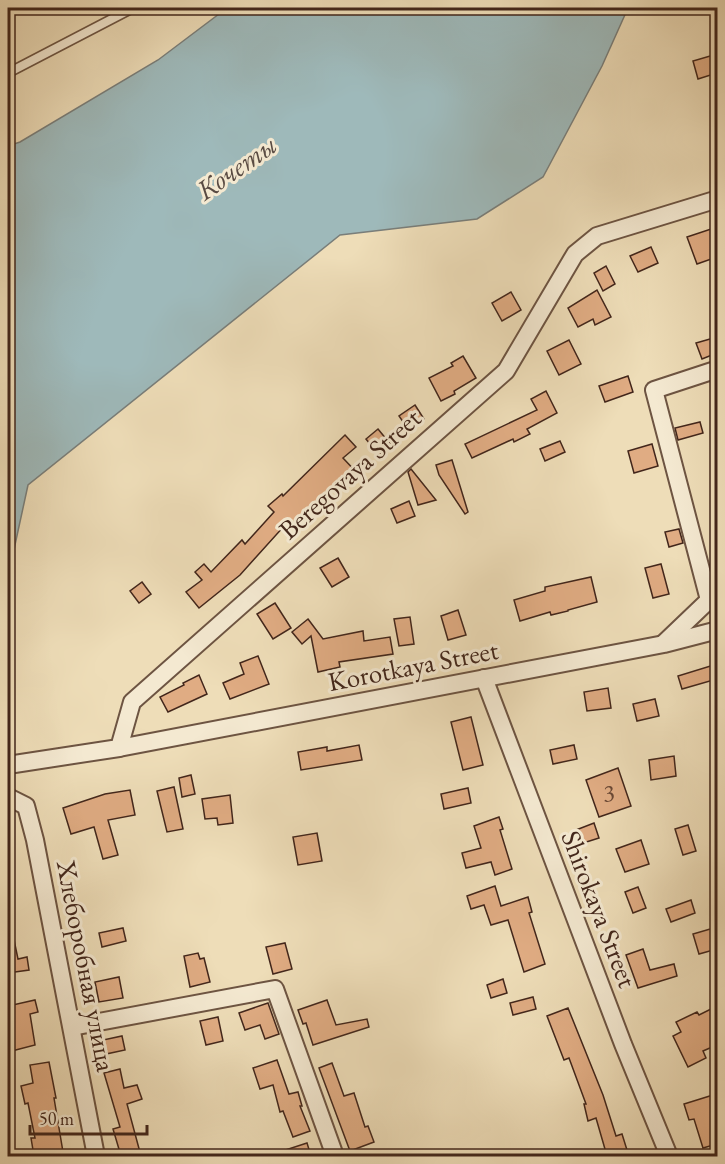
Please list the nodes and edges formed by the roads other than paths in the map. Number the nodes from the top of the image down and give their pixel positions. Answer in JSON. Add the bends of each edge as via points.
{"nodes":[{"id":1,"x":133,"y":8,"type":"edge"},
{"id":2,"x":8,"y":73,"type":"edge"},
{"id":3,"x":717,"y":199,"type":"edge"},
{"id":4,"x":717,"y":369,"type":"edge"},
{"id":5,"x":717,"y":630,"type":"edge"},
{"id":6,"x":664,"y":644,"type":"junction"},
{"id":7,"x":484,"y":678,"type":"junction"},
{"id":8,"x":118,"y":748,"type":"junction"},
{"id":9,"x":8,"y":765,"type":"edge"},
{"id":10,"x":8,"y":797,"type":"edge"},
{"id":11,"x":72,"y":1027,"type":"junction"},
{"id":12,"x":96,"y":1156,"type":"edge"},
{"id":13,"x":335,"y":1156,"type":"edge"},
{"id":14,"x":669,"y":1156,"type":"edge"}],
"edges":[{"from":1,"to":2,"type":"lane"},
{"from":3,"to":8,"type":"street","name":"Beregovaya Street","via":[[597,236],[575,254],[506,370],[132,702]]},
{"from":4,"to":6,"type":"street","via":[[654,390],[709,600]]},
{"from":5,"to":6,"type":"street","name":"Korotkaya Street"},
{"from":6,"to":7,"type":"street","name":"Korotkaya Street"},
{"from":7,"to":8,"type":"street","name":"Korotkaya Street"},
{"from":7,"to":14,"type":"street","name":"Shirokaya Street"},
{"from":8,"to":9,"type":"street"},
{"from":10,"to":11,"type":"street","name":"Хлеборобная улица","via":[[26,806]]},
{"from":11,"to":12,"type":"street","name":"Хлеборобная улица"},
{"from":11,"to":13,"type":"street","via":[[275,989]]}]}
